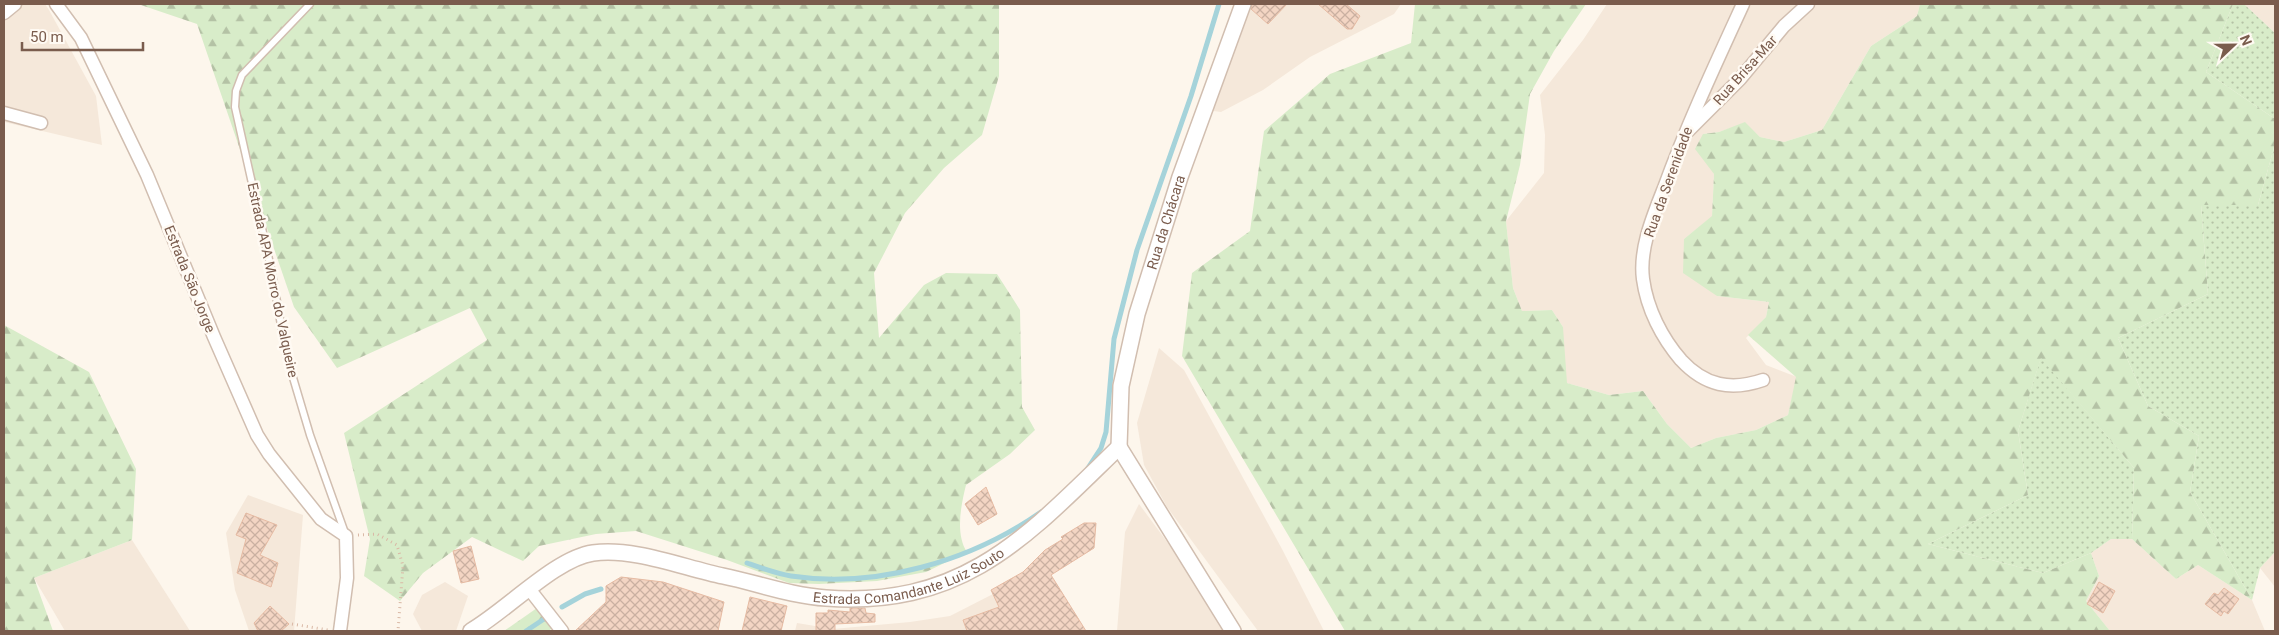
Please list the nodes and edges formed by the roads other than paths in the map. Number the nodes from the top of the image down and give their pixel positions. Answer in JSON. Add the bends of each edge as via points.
{"nodes":[{"id":1,"x":15,"y":4,"type":"edge"},
{"id":2,"x":56,"y":4,"type":"edge"},
{"id":3,"x":310,"y":4,"type":"edge"},
{"id":4,"x":1244,"y":4,"type":"edge"},
{"id":5,"x":1743,"y":4,"type":"edge"},
{"id":6,"x":1808,"y":4,"type":"edge"},
{"id":7,"x":4,"y":13,"type":"edge"},
{"id":8,"x":4,"y":113,"type":"edge"},
{"id":9,"x":41,"y":123,"type":"dead end"},
{"id":10,"x":1683,"y":137,"type":"junction"},
{"id":11,"x":1763,"y":380,"type":"dead end"},
{"id":12,"x":1119,"y":447,"type":"junction"},
{"id":13,"x":346,"y":536,"type":"junction"},
{"id":14,"x":530,"y":590,"type":"junction"},
{"id":15,"x":335,"y":630,"type":"edge"},
{"id":16,"x":470,"y":631,"type":"edge"},
{"id":17,"x":562,"y":631,"type":"edge"},
{"id":18,"x":1233,"y":631,"type":"edge"}],
"edges":[{"from":1,"to":7,"type":"street"},
{"from":2,"to":13,"type":"street","name":"Estrada São Jorge","via":[[81,38],[147,174],[257,435],[268,454],[321,519]]},
{"from":3,"to":13,"type":"lane","name":"Estrada APA Morro do Valqueire","via":[[242,75],[235,107],[272,273],[286,354]]},
{"from":4,"to":12,"type":"street","name":"Rua da Chácara","via":[[1180,177],[1137,314],[1121,386]]},
{"from":5,"to":10,"type":"street","name":"Rua da Serenidade"},
{"from":6,"to":10,"type":"street","name":"Rua Brisa-Mar"},
{"from":8,"to":9,"type":"street"},
{"from":10,"to":11,"type":"street","name":"Rua da Serenidade","via":[[1645,247],[1643,279],[1652,314],[1667,344],[1686,365],[1711,381],[1727,387],[1746,386]]},
{"from":12,"to":14,"type":"street","name":"Estrada Comandante Luiz Souto","via":[[1046,517],[1006,550],[966,574],[914,592],[891,597],[825,598],[612,552],[594,553],[562,564]]},
{"from":12,"to":18,"type":"street"},
{"from":13,"to":15,"type":"street","name":"Estrada APA Morro do Valqueire","via":[[347,578]]},
{"from":14,"to":16,"type":"street","name":"Estrada Comandante Luiz Souto"},
{"from":14,"to":17,"type":"street"}]}
